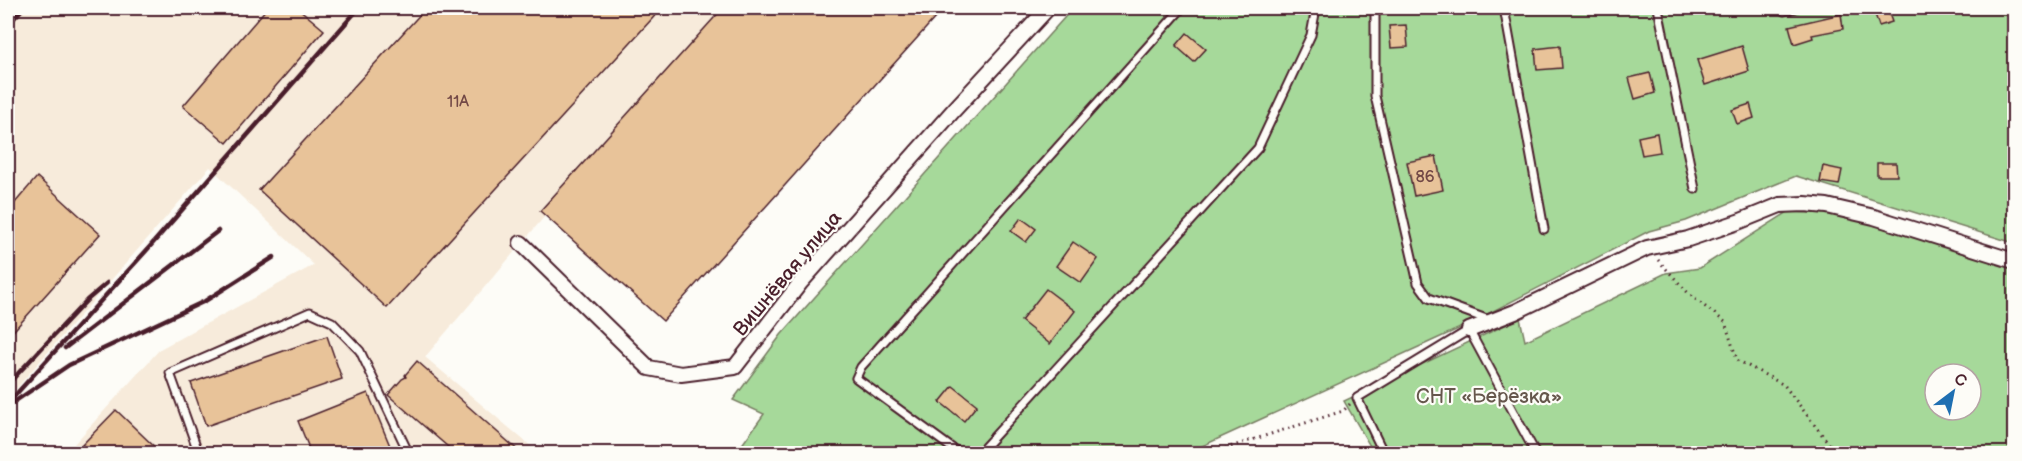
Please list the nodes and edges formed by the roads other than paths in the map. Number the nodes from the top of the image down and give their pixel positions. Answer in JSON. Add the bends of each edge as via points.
{"nodes":[{"id":1,"x":1048,"y":8,"type":"edge"},
{"id":2,"x":1182,"y":8,"type":"edge"},
{"id":3,"x":1316,"y":8,"type":"edge"},
{"id":4,"x":1375,"y":8,"type":"edge"},
{"id":5,"x":1504,"y":8,"type":"edge"},
{"id":6,"x":1658,"y":8,"type":"edge"},
{"id":7,"x":1796,"y":8,"type":"edge"},
{"id":8,"x":1784,"y":11,"type":"dead end"},
{"id":9,"x":1695,"y":189,"type":"dead end"},
{"id":10,"x":1544,"y":229,"type":"dead end"},
{"id":11,"x":521,"y":243,"type":"dead end"},
{"id":12,"x":2014,"y":261,"type":"edge"},
{"id":13,"x":1493,"y":321,"type":"junction"},
{"id":14,"x":1468,"y":330,"type":"junction"},
{"id":15,"x":199,"y":453,"type":"edge"},
{"id":16,"x":409,"y":453,"type":"edge"},
{"id":17,"x":960,"y":453,"type":"edge"},
{"id":18,"x":969,"y":453,"type":"edge"},
{"id":19,"x":1384,"y":453,"type":"edge"},
{"id":20,"x":1536,"y":453,"type":"edge"}],
"edges":[{"from":1,"to":11,"type":"street","name":"Вишнёвая улица","via":[[801,282],[735,368],[681,374],[649,368]]},
{"from":2,"to":17,"type":"lane","via":[[861,367],[856,378]]},
{"from":3,"to":18,"type":"lane","via":[[1311,35],[1258,148],[980,452]]},
{"from":4,"to":13,"type":"lane","via":[[1375,96],[1418,283],[1429,298]]},
{"from":5,"to":10,"type":"lane"},
{"from":6,"to":9,"type":"lane"},
{"from":7,"to":8,"type":"lane"},
{"from":12,"to":13,"type":"street","via":[[1874,217],[1827,206],[1780,205],[1688,239],[1647,248]]},
{"from":13,"to":14,"type":"street"},
{"from":14,"to":19,"type":"lane","via":[[1357,398]]},
{"from":14,"to":20,"type":"lane"},
{"from":15,"to":16,"type":"lane","via":[[170,373],[310,312],[332,322],[360,351]]}]}
